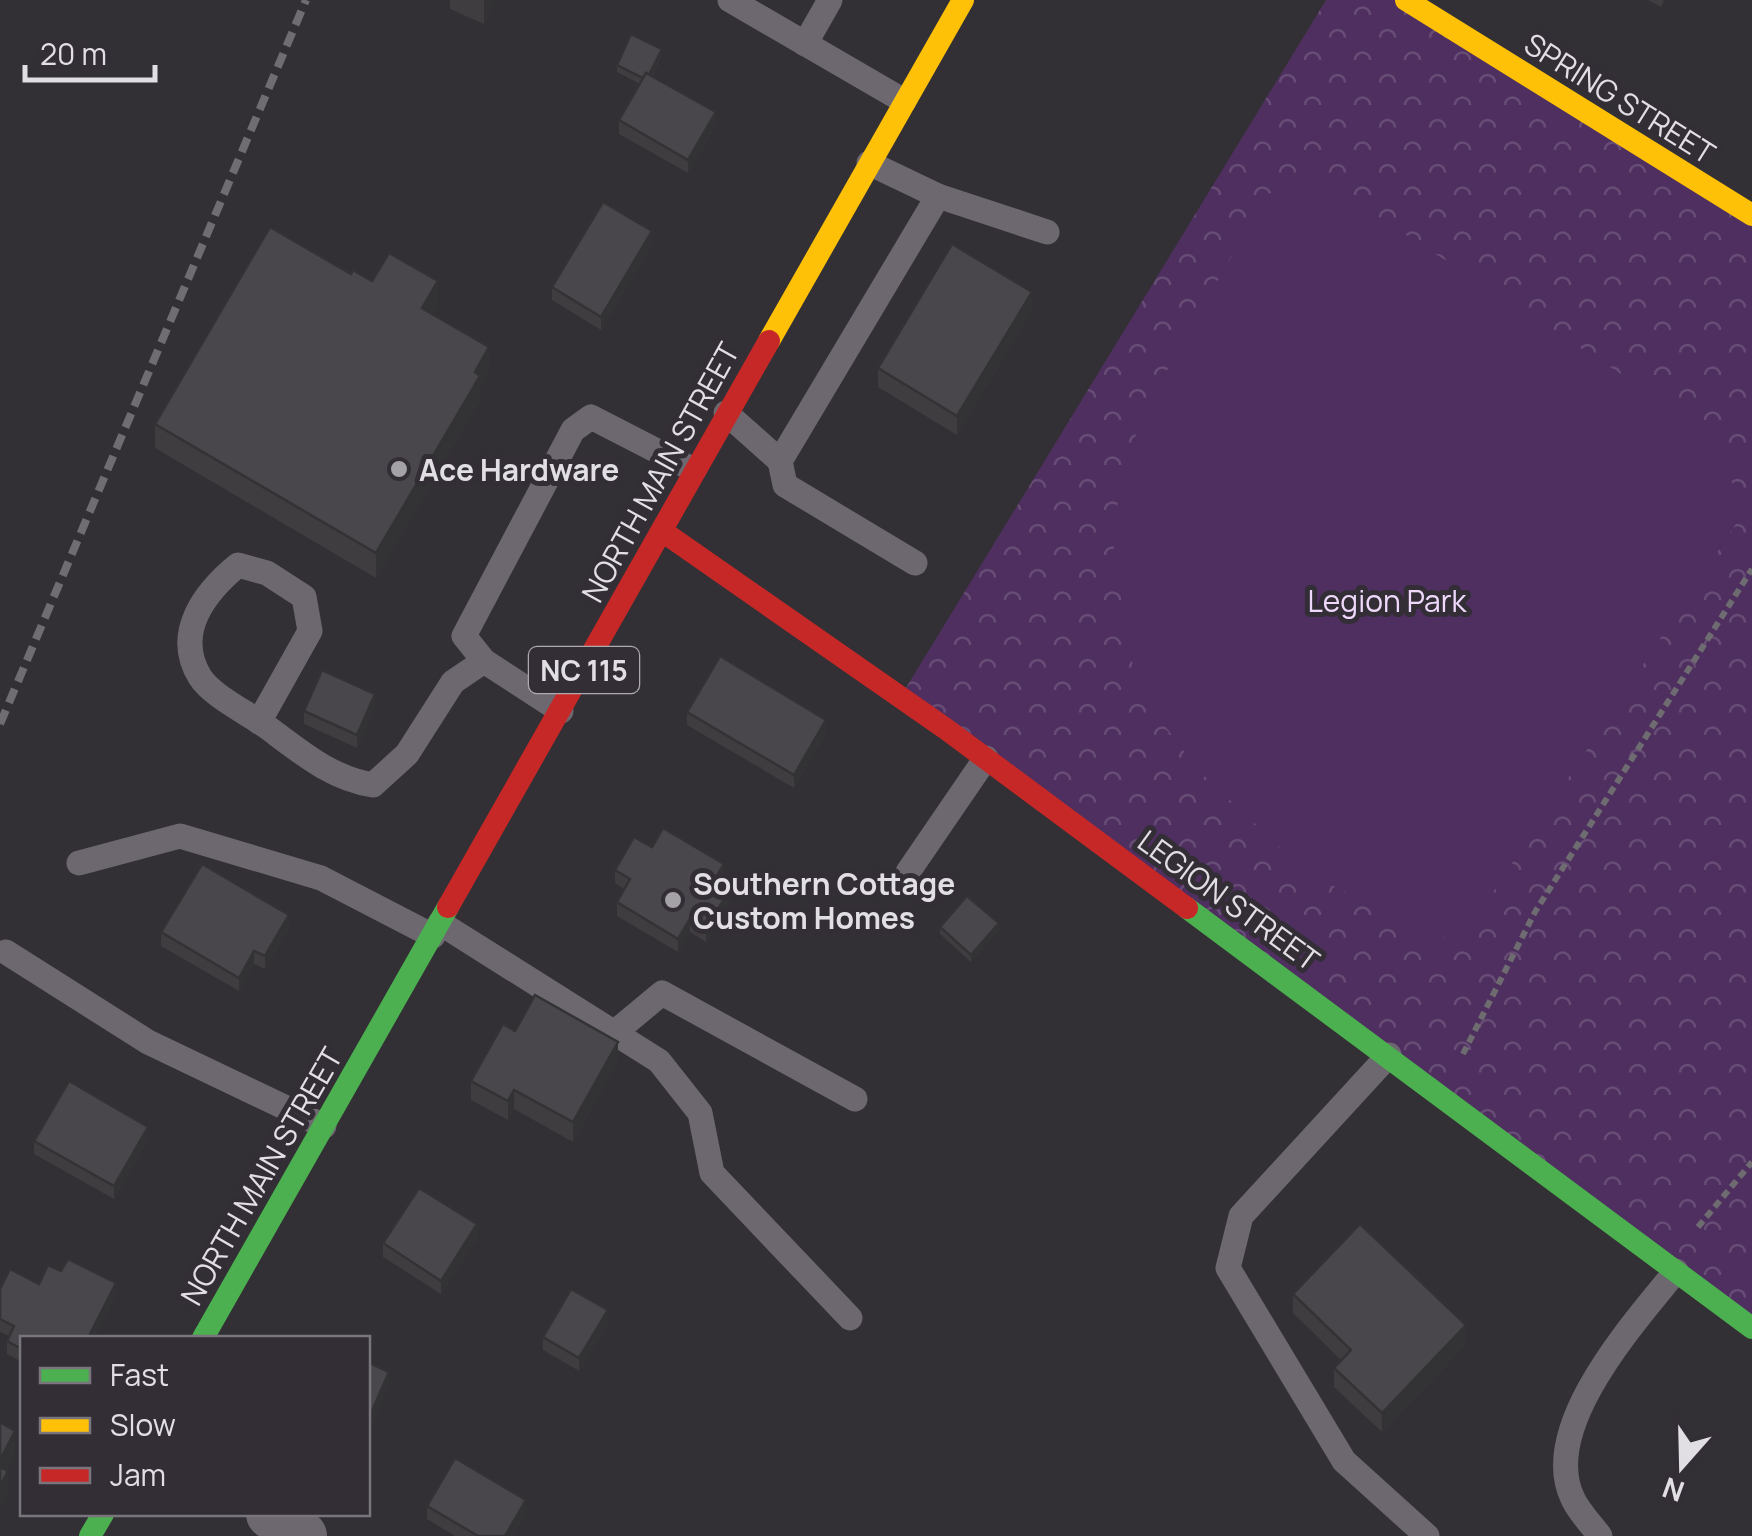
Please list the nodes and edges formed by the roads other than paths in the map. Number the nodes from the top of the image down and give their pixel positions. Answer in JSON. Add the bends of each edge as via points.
{"nodes":[{"id":1,"x":730,"y":0,"type":"edge"},
{"id":2,"x":830,"y":0,"type":"edge"},
{"id":3,"x":962,"y":0,"type":"edge"},
{"id":4,"x":1406,"y":0,"type":"edge"},
{"id":5,"x":806,"y":44,"type":"junction"},
{"id":6,"x":904,"y":101,"type":"junction"},
{"id":7,"x":868,"y":163,"type":"junction"},
{"id":8,"x":938,"y":196,"type":"junction"},
{"id":9,"x":1752,"y":215,"type":"edge"},
{"id":10,"x":1047,"y":232,"type":"dead end"},
{"id":11,"x":726,"y":413,"type":"junction"},
{"id":12,"x":780,"y":461,"type":"junction"},
{"id":13,"x":694,"y":470,"type":"junction"},
{"id":14,"x":662,"y":530,"type":"junction"},
{"id":15,"x":915,"y":563,"type":"dead end"},
{"id":16,"x":484,"y":661,"type":"junction"},
{"id":17,"x":560,"y":711,"type":"junction"},
{"id":18,"x":259,"y":722,"type":"junction"},
{"id":19,"x":986,"y":758,"type":"junction"},
{"id":20,"x":79,"y":863,"type":"dead end"},
{"id":21,"x":908,"y":872,"type":"dead end"},
{"id":22,"x":436,"y":929,"type":"junction"},
{"id":23,"x":6,"y":952,"type":"dead end"},
{"id":24,"x":614,"y":1033,"type":"junction"},
{"id":25,"x":1389,"y":1055,"type":"junction"},
{"id":26,"x":855,"y":1099,"type":"dead end"},
{"id":27,"x":324,"y":1126,"type":"junction"},
{"id":28,"x":1676,"y":1271,"type":"junction"},
{"id":29,"x":850,"y":1318,"type":"dead end"},
{"id":30,"x":1752,"y":1328,"type":"edge"},
{"id":31,"x":204,"y":1336,"type":"edge"},
{"id":32,"x":275,"y":1516,"type":"edge"},
{"id":33,"x":302,"y":1536,"type":"edge"},
{"id":34,"x":1427,"y":1536,"type":"edge"},
{"id":35,"x":1600,"y":1536,"type":"edge"}],
"edges":[{"from":1,"to":5,"type":"lane"},
{"from":2,"to":5,"type":"lane"},
{"from":3,"to":6,"type":"street","name":"NORTH MAIN STREET","number":"NC 115"},
{"from":4,"to":9,"type":"street","name":"SPRING STREET"},
{"from":5,"to":6,"type":"lane"},
{"from":6,"to":7,"type":"street","name":"NORTH MAIN STREET","number":"NC 115"},
{"from":7,"to":8,"type":"lane"},
{"from":7,"to":11,"type":"street","name":"NORTH MAIN STREET","number":"NC 115"},
{"from":8,"to":10,"type":"lane"},
{"from":8,"to":12,"type":"lane"},
{"from":11,"to":12,"type":"lane"},
{"from":11,"to":13,"type":"street","name":"NORTH MAIN STREET","number":"NC 115"},
{"from":12,"to":15,"type":"lane","via":[[785,485]]},
{"from":13,"to":14,"type":"street","name":"NORTH MAIN STREET","number":"NC 115"},
{"from":13,"to":16,"type":"lane","via":[[591,417],[573,430],[464,636]]},
{"from":14,"to":17,"type":"street","name":"NORTH MAIN STREET","number":"NC 115"},
{"from":14,"to":19,"type":"street","name":"LEGION STREET"},
{"from":16,"to":17,"type":"lane"},
{"from":16,"to":18,"type":"lane","via":[[453,682],[407,754],[374,786],[339,779]]},
{"from":17,"to":22,"type":"street","name":"NORTH MAIN STREET","number":"NC 115"},
{"from":18,"to":18,"type":"lane","via":[[201,680],[190,652],[193,618],[212,586],[238,565],[267,572],[304,597],[310,631]]},
{"from":19,"to":21,"type":"lane"},
{"from":19,"to":25,"type":"street","name":"LEGION STREET"},
{"from":20,"to":22,"type":"lane","via":[[180,836],[321,878]]},
{"from":22,"to":24,"type":"lane"},
{"from":22,"to":27,"type":"street","name":"NORTH MAIN STREET","number":"NC 115"},
{"from":23,"to":27,"type":"lane","via":[[148,1042]]},
{"from":24,"to":26,"type":"lane","via":[[662,993]]},
{"from":24,"to":29,"type":"lane","via":[[659,1061],[700,1113],[712,1173]]},
{"from":25,"to":28,"type":"street","name":"LEGION STREET"},
{"from":25,"to":34,"type":"lane","via":[[1241,1216],[1228,1268],[1344,1461]]},
{"from":27,"to":31,"type":"street","name":"NORTH MAIN STREET","number":"NC 115"},
{"from":28,"to":30,"type":"street","name":"LEGION STREET"},
{"from":28,"to":35,"type":"lane","via":[[1582,1402],[1566,1454],[1571,1497]]},
{"from":32,"to":33,"type":"street"}]}
